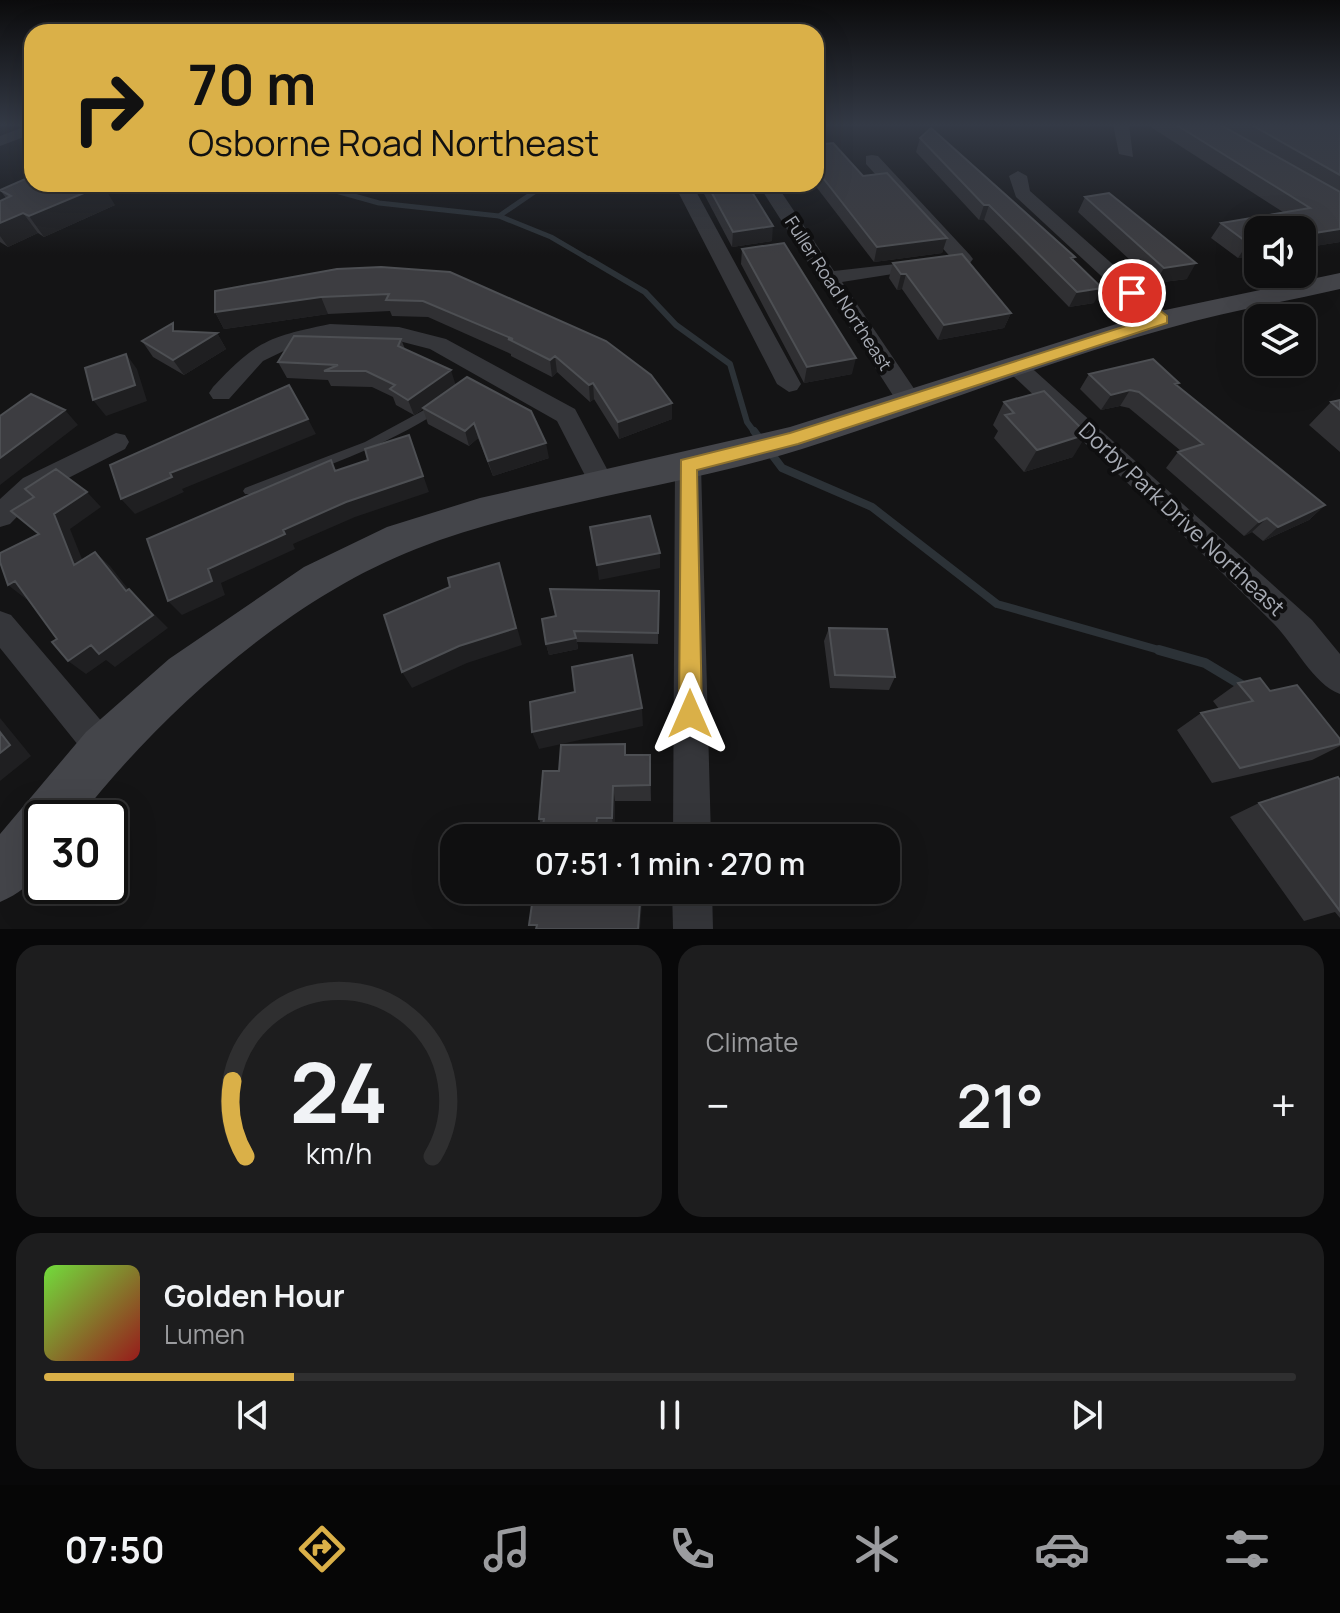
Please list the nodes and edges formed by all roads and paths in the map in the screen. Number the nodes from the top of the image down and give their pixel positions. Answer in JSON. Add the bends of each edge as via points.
{"nodes":[{"id":1,"x":879,"y":167,"type":"edge"},
{"id":2,"x":1018,"y":176,"type":"dead end"},
{"id":3,"x":687,"y":192,"type":"edge"},
{"id":4,"x":772,"y":192,"type":"edge"},
{"id":5,"x":807,"y":246,"type":"junction"},
{"id":6,"x":779,"y":250,"type":"edge"},
{"id":7,"x":751,"y":254,"type":"edge"},
{"id":8,"x":722,"y":258,"type":"junction"},
{"id":9,"x":829,"y":278,"type":"junction"},
{"id":10,"x":1340,"y":281,"type":"edge"},
{"id":11,"x":1162,"y":320,"type":"junction"},
{"id":12,"x":1017,"y":367,"type":"junction"},
{"id":13,"x":789,"y":384,"type":"dead end"},
{"id":14,"x":221,"y":393,"type":"dead end"},
{"id":15,"x":449,"y":399,"type":"edge"},
{"id":16,"x":910,"y":402,"type":"junction"},
{"id":17,"x":116,"y":442,"type":"dead end"},
{"id":18,"x":700,"y":462,"type":"junction"},
{"id":19,"x":602,"y":484,"type":"junction"},
{"id":20,"x":249,"y":491,"type":"edge"},
{"id":21,"x":0,"y":516,"type":"edge"},
{"id":22,"x":0,"y":625,"type":"edge"},
{"id":23,"x":1340,"y":679,"type":"edge"},
{"id":24,"x":103,"y":749,"type":"junction"},
{"id":25,"x":62,"y":800,"type":"edge"},
{"id":26,"x":692,"y":824,"type":"edge"},
{"id":27,"x":24,"y":846,"type":"edge"},
{"id":28,"x":0,"y":875,"type":"edge"},
{"id":29,"x":692,"y":904,"type":"edge"},
{"id":30,"x":693,"y":929,"type":"edge"}],
"edges":[{"from":1,"to":9,"type":"street","via":[[963,259]]},
{"from":2,"to":11,"type":"street","via":[[1022,193]]},
{"from":3,"to":8,"type":"street"},
{"from":4,"to":5,"type":"street","name":"Fuller Road Northeast"},
{"from":5,"to":6,"type":"street"},
{"from":5,"to":9,"type":"street","name":"Fuller Road Northeast"},
{"from":7,"to":8,"type":"street"},
{"from":8,"to":13,"type":"street"},
{"from":9,"to":16,"type":"street","name":"Fuller Road Northeast"},
{"from":10,"to":11,"type":"street"},
{"from":11,"to":12,"type":"street"},
{"from":12,"to":16,"type":"street"},
{"from":12,"to":23,"type":"street","name":"Dorby Park Drive Northeast","via":[[1301,630]]},
{"from":14,"to":19,"type":"street","via":[[255,356],[288,340],[330,331],[399,334],[438,344],[479,377],[566,415]]},
{"from":15,"to":20,"type":"lane","via":[[413,425]]},
{"from":16,"to":18,"type":"street"},
{"from":17,"to":21,"type":"street","via":[[32,485]]},
{"from":18,"to":19,"type":"street"},
{"from":18,"to":26,"type":"street"},
{"from":19,"to":24,"type":"street","via":[[401,538],[318,579],[185,674]]},
{"from":22,"to":24,"type":"street"},
{"from":24,"to":25,"type":"street"},
{"from":27,"to":28,"type":"street"},
{"from":29,"to":30,"type":"street"}]}
